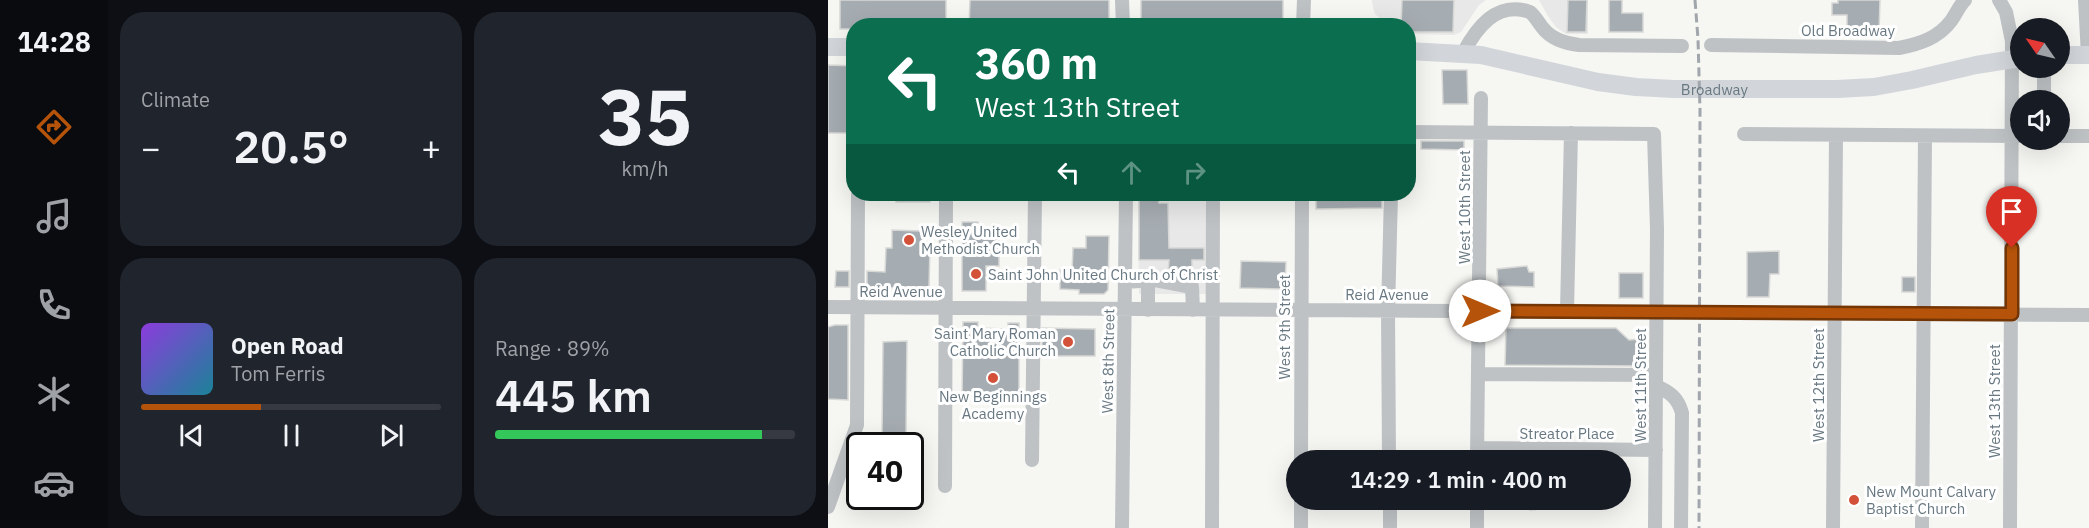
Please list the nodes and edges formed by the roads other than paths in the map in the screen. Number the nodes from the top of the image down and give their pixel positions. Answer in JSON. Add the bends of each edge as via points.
{"nodes":[{"id":1,"x":1122,"y":0,"type":"edge"},
{"id":2,"x":1304,"y":0,"type":"edge"},
{"id":3,"x":1965,"y":0,"type":"edge"},
{"id":4,"x":1999,"y":0,"type":"edge"},
{"id":5,"x":2085,"y":0,"type":"edge"},
{"id":6,"x":1123,"y":18,"type":"edge"},
{"id":7,"x":1304,"y":18,"type":"edge"},
{"id":8,"x":2010,"y":27,"type":"edge"},
{"id":9,"x":1711,"y":45,"type":"dead end"},
{"id":10,"x":1682,"y":46,"type":"dead end"},
{"id":11,"x":828,"y":47,"type":"edge"},
{"id":12,"x":846,"y":47,"type":"edge"},
{"id":13,"x":1416,"y":51,"type":"edge"},
{"id":14,"x":1463,"y":53,"type":"junction"},
{"id":15,"x":2070,"y":55,"type":"edge"},
{"id":16,"x":2088,"y":55,"type":"edge"},
{"id":17,"x":2010,"y":59,"type":"edge"},
{"id":18,"x":1481,"y":98,"type":"dead end"},
{"id":19,"x":2010,"y":131,"type":"edge"},
{"id":20,"x":1416,"y":132,"type":"edge"},
{"id":21,"x":1481,"y":132,"type":"junction"},
{"id":22,"x":1571,"y":133,"type":"junction"},
{"id":23,"x":1744,"y":134,"type":"dead end"},
{"id":24,"x":1836,"y":135,"type":"junction"},
{"id":25,"x":1925,"y":136,"type":"junction"},
{"id":26,"x":2070,"y":136,"type":"edge"},
{"id":27,"x":2089,"y":136,"type":"edge"},
{"id":28,"x":2016,"y":150,"type":"edge"},
{"id":29,"x":858,"y":201,"type":"edge"},
{"id":30,"x":946,"y":201,"type":"edge"},
{"id":31,"x":1035,"y":201,"type":"edge"},
{"id":32,"x":1125,"y":201,"type":"edge"},
{"id":33,"x":1213,"y":201,"type":"edge"},
{"id":34,"x":1302,"y":201,"type":"edge"},
{"id":35,"x":1391,"y":201,"type":"edge"},
{"id":36,"x":1148,"y":280,"type":"junction"},
{"id":37,"x":1125,"y":282,"type":"junction"},
{"id":38,"x":828,"y":308,"type":"edge"},
{"id":39,"x":856,"y":308,"type":"junction"},
{"id":40,"x":946,"y":308,"type":"junction"},
{"id":41,"x":1035,"y":309,"type":"junction"},
{"id":42,"x":1125,"y":309,"type":"junction"},
{"id":43,"x":1149,"y":309,"type":"junction"},
{"id":44,"x":1193,"y":310,"type":"junction"},
{"id":45,"x":1213,"y":310,"type":"junction"},
{"id":46,"x":1301,"y":311,"type":"junction"},
{"id":47,"x":1388,"y":311,"type":"junction"},
{"id":48,"x":1480,"y":311,"type":"junction"},
{"id":49,"x":1567,"y":311,"type":"junction"},
{"id":50,"x":1657,"y":312,"type":"junction"},
{"id":51,"x":1835,"y":313,"type":"junction"},
{"id":52,"x":1923,"y":314,"type":"junction"},
{"id":53,"x":2012,"y":314,"type":"junction"},
{"id":54,"x":2089,"y":315,"type":"edge"},
{"id":55,"x":1479,"y":374,"type":"junction"},
{"id":56,"x":1656,"y":380,"type":"junction"},
{"id":57,"x":1301,"y":450,"type":"edge"},
{"id":58,"x":1389,"y":450,"type":"edge"},
{"id":59,"x":1478,"y":450,"type":"edge"},
{"id":60,"x":1656,"y":450,"type":"junction"},
{"id":61,"x":1631,"y":451,"type":"edge"},
{"id":62,"x":1032,"y":460,"type":"dead end"},
{"id":63,"x":945,"y":486,"type":"dead end"},
{"id":64,"x":828,"y":507,"type":"edge"},
{"id":65,"x":1301,"y":510,"type":"edge"},
{"id":66,"x":1390,"y":510,"type":"edge"},
{"id":67,"x":1477,"y":510,"type":"edge"},
{"id":68,"x":1122,"y":528,"type":"edge"},
{"id":69,"x":1212,"y":528,"type":"edge"},
{"id":70,"x":1301,"y":528,"type":"edge"},
{"id":71,"x":1390,"y":528,"type":"edge"},
{"id":72,"x":1477,"y":528,"type":"edge"},
{"id":73,"x":1655,"y":528,"type":"edge"},
{"id":74,"x":1681,"y":528,"type":"edge"},
{"id":75,"x":1833,"y":528,"type":"edge"},
{"id":76,"x":1922,"y":528,"type":"edge"},
{"id":77,"x":2010,"y":528,"type":"edge"}],
"edges":[{"from":1,"to":6,"type":"street"},
{"from":2,"to":7,"type":"street"},
{"from":3,"to":9,"type":"street","name":"Old Broadway","via":[[1941,31],[1911,46]]},
{"from":4,"to":8,"type":"street"},
{"from":5,"to":16,"type":"street"},
{"from":10,"to":14,"type":"street","via":[[1565,43],[1547,33],[1532,13],[1507,3],[1485,14]]},
{"from":11,"to":12,"type":"main road"},
{"from":13,"to":14,"type":"main road","name":"Broadway"},
{"from":14,"to":17,"type":"main road","name":"Broadway","via":[[1598,82],[1674,89],[1875,87]]},
{"from":15,"to":16,"type":"main road"},
{"from":18,"to":21,"type":"street","name":"West 10th Street"},
{"from":19,"to":25,"type":"street"},
{"from":20,"to":21,"type":"street"},
{"from":21,"to":22,"type":"street"},
{"from":21,"to":48,"type":"street","name":"West 10th Street"},
{"from":22,"to":49,"type":"street"},
{"from":22,"to":50,"type":"street","name":"West 11th Street","via":[[1654,134]]},
{"from":23,"to":24,"type":"street"},
{"from":24,"to":25,"type":"street"},
{"from":24,"to":51,"type":"street","name":"West 12th Street"},
{"from":25,"to":52,"type":"street"},
{"from":26,"to":27,"type":"street"},
{"from":28,"to":53,"type":"street","name":"West 13th Street"},
{"from":29,"to":39,"type":"street"},
{"from":30,"to":40,"type":"street"},
{"from":31,"to":41,"type":"street"},
{"from":32,"to":37,"type":"street","name":"West 8th Street"},
{"from":33,"to":45,"type":"street"},
{"from":34,"to":46,"type":"street","name":"West 9th Street"},
{"from":35,"to":47,"type":"street"},
{"from":36,"to":37,"type":"street"},
{"from":36,"to":43,"type":"street"},
{"from":36,"to":44,"type":"street","via":[[1192,287]]},
{"from":37,"to":42,"type":"street","name":"West 8th Street"},
{"from":38,"to":39,"type":"street","name":"Reid Avenue"},
{"from":39,"to":40,"type":"street","name":"Reid Avenue"},
{"from":39,"to":64,"type":"street","via":[[857,425]]},
{"from":40,"to":41,"type":"street","name":"Reid Avenue"},
{"from":40,"to":63,"type":"street"},
{"from":41,"to":42,"type":"street","name":"Reid Avenue"},
{"from":41,"to":62,"type":"street"},
{"from":42,"to":43,"type":"street","name":"Reid Avenue"},
{"from":42,"to":68,"type":"street","name":"West 8th Street"},
{"from":43,"to":44,"type":"street","name":"Reid Avenue"},
{"from":44,"to":45,"type":"street","name":"Reid Avenue"},
{"from":45,"to":46,"type":"street","name":"Reid Avenue"},
{"from":45,"to":69,"type":"street"},
{"from":46,"to":47,"type":"street","name":"Reid Avenue"},
{"from":46,"to":57,"type":"street","name":"West 9th Street"},
{"from":47,"to":48,"type":"street","name":"Reid Avenue"},
{"from":47,"to":58,"type":"street"},
{"from":48,"to":49,"type":"street","name":"Reid Avenue"},
{"from":48,"to":55,"type":"street","name":"West 10th Street"},
{"from":49,"to":50,"type":"street","name":"Reid Avenue"},
{"from":50,"to":51,"type":"street","name":"Reid Avenue"},
{"from":50,"to":56,"type":"street","name":"West 11th Street"},
{"from":51,"to":52,"type":"street","name":"Reid Avenue"},
{"from":51,"to":75,"type":"street","name":"West 12th Street"},
{"from":52,"to":53,"type":"street","name":"Reid Avenue"},
{"from":52,"to":76,"type":"street"},
{"from":53,"to":54,"type":"street","name":"Reid Avenue"},
{"from":53,"to":77,"type":"street","name":"West 13th Street"},
{"from":55,"to":56,"type":"street"},
{"from":55,"to":59,"type":"street","name":"West 10th Street"},
{"from":56,"to":60,"type":"street","name":"West 11th Street"},
{"from":56,"to":74,"type":"street","via":[[1675,397],[1682,413]]},
{"from":60,"to":61,"type":"street","name":"Streator Place"},
{"from":60,"to":73,"type":"street","name":"West 11th Street"},
{"from":65,"to":70,"type":"street"},
{"from":66,"to":71,"type":"street"},
{"from":67,"to":72,"type":"street"}]}
